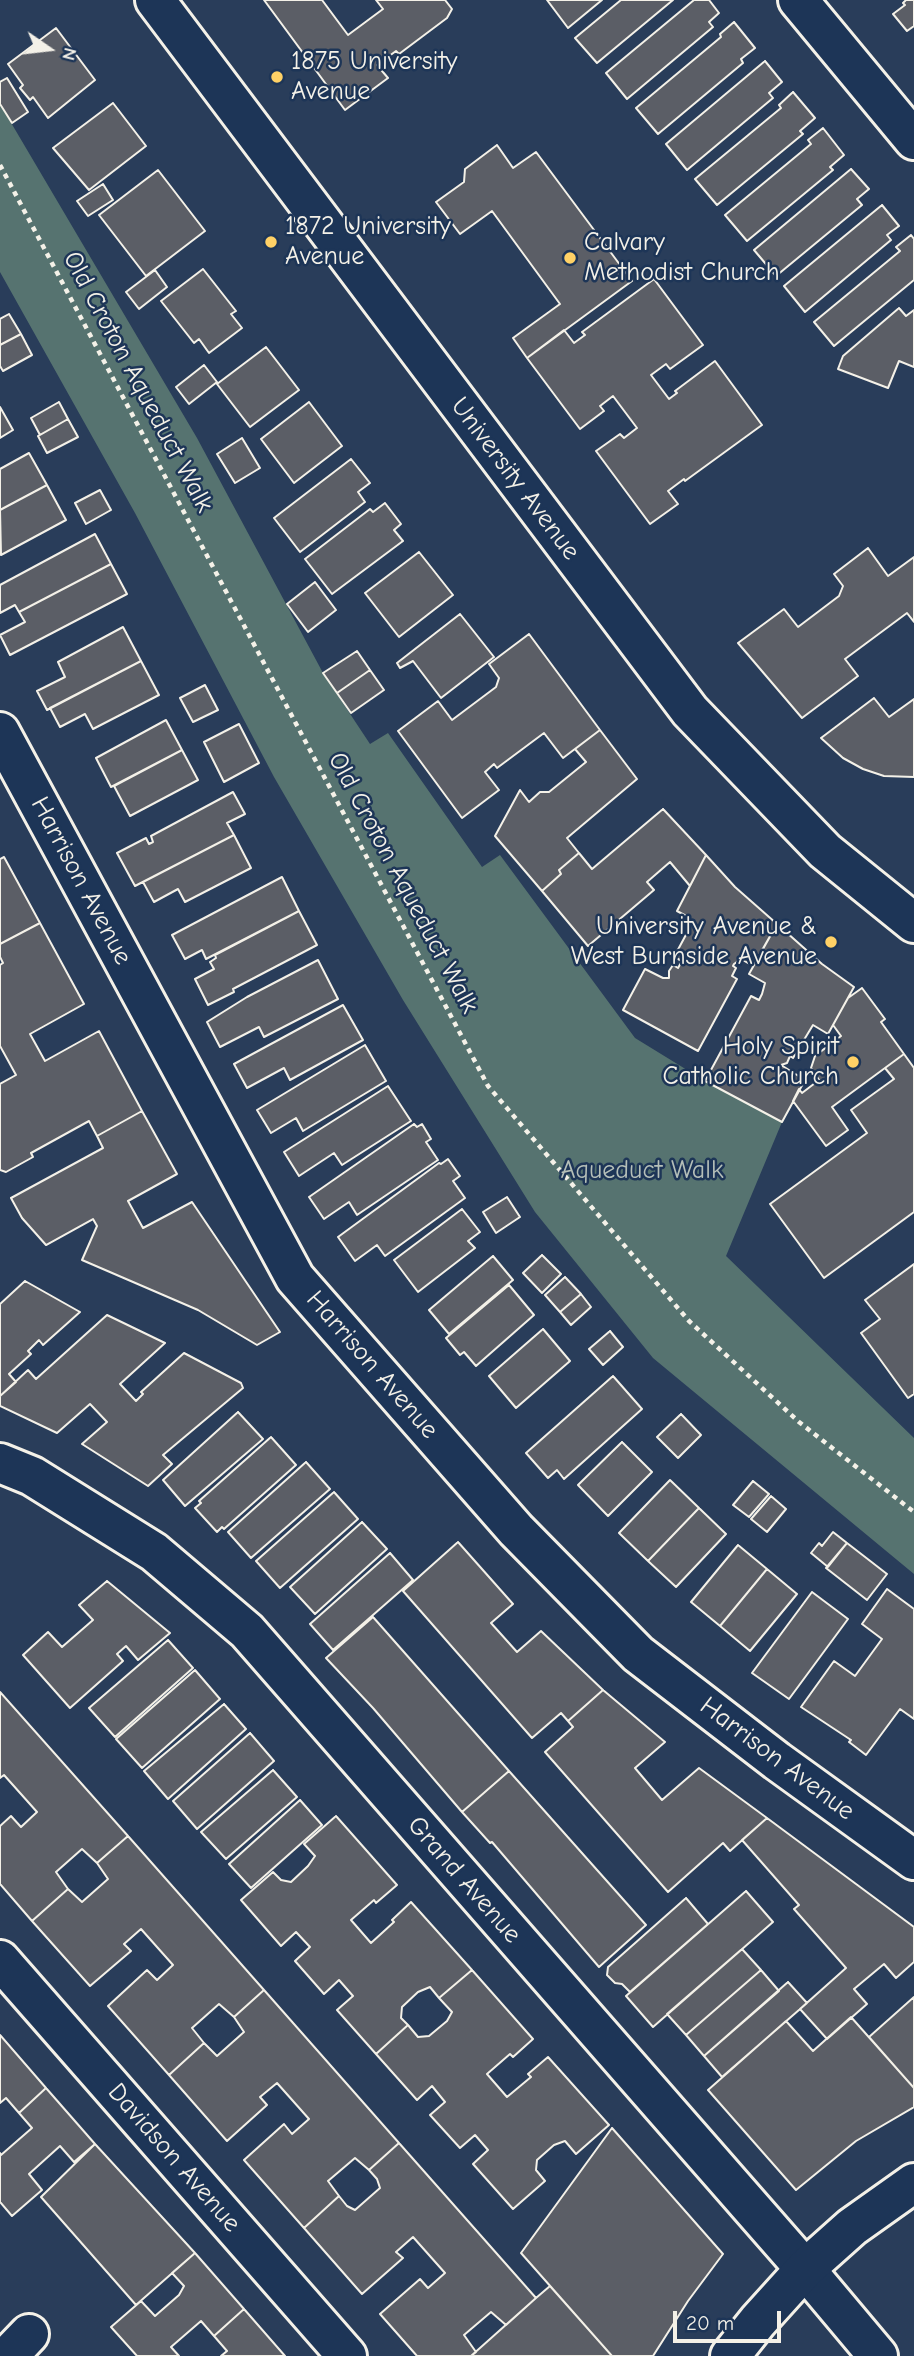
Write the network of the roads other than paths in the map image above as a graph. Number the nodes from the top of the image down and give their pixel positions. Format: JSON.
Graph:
{"nodes":[{"id":1,"x":155,"y":0,"type":"edge"},
{"id":2,"x":798,"y":0,"type":"edge"},
{"id":3,"x":914,"y":140,"type":"edge"},
{"id":4,"x":0,"y":732,"type":"edge"},
{"id":5,"x":914,"y":923,"type":"edge"},
{"id":6,"x":0,"y":1463,"type":"edge"},
{"id":7,"x":914,"y":1860,"type":"edge"},
{"id":8,"x":0,"y":1959,"type":"edge"},
{"id":9,"x":914,"y":2183,"type":"edge"},
{"id":10,"x":805,"y":2269,"type":"junction"},
{"id":11,"x":347,"y":2356,"type":"edge"},
{"id":12,"x":730,"y":2356,"type":"edge"},
{"id":13,"x":878,"y":2356,"type":"edge"}],
"edges":[{"from":1,"to":5,"type":"street","name":"University Avenue"},
{"from":2,"to":3,"type":"street"},
{"from":4,"to":7,"type":"street","name":"Harrison Avenue"},
{"from":6,"to":10,"type":"street","name":"Grand Avenue"},
{"from":8,"to":11,"type":"street","name":"Davidson Avenue"},
{"from":9,"to":10,"type":"street"},
{"from":10,"to":12,"type":"street"},
{"from":10,"to":13,"type":"street","name":"Grand Avenue"}]}
